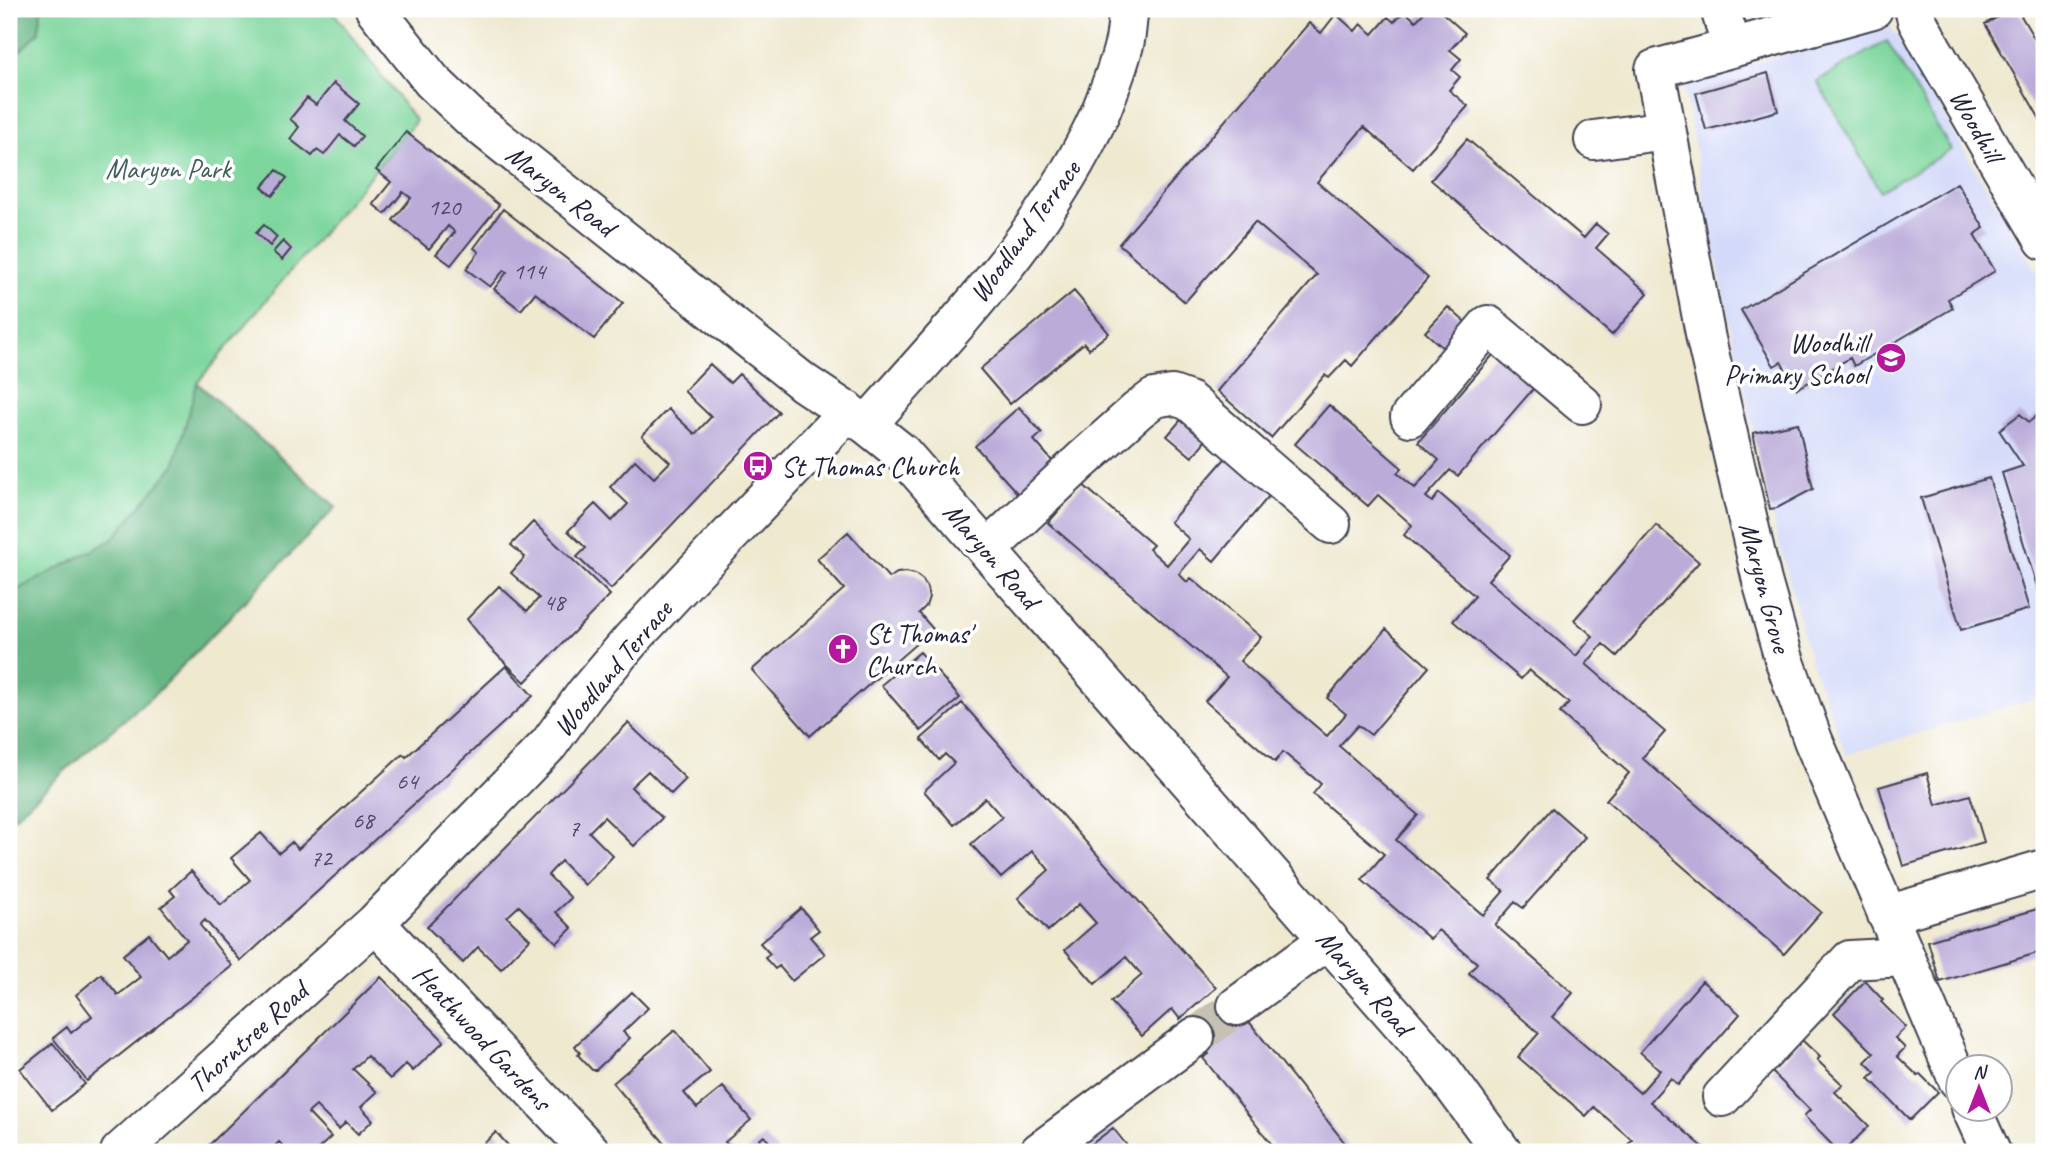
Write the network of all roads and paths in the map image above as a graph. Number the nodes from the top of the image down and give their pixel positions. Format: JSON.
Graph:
{"nodes":[{"id":1,"x":376,"y":9,"type":"edge"},
{"id":2,"x":1129,"y":9,"type":"edge"},
{"id":3,"x":1720,"y":9,"type":"edge"},
{"id":4,"x":1873,"y":9,"type":"edge"},
{"id":5,"x":1914,"y":9,"type":"edge"},
{"id":6,"x":1732,"y":48,"type":"junction"},
{"id":7,"x":1666,"y":130,"type":"junction"},
{"id":8,"x":1594,"y":140,"type":"dead end"},
{"id":9,"x":2044,"y":240,"type":"edge"},
{"id":10,"x":1582,"y":404,"type":"dead end"},
{"id":11,"x":1410,"y":417,"type":"dead end"},
{"id":12,"x":857,"y":418,"type":"junction"},
{"id":13,"x":1331,"y":524,"type":"dead end"},
{"id":14,"x":987,"y":550,"type":"junction"},
{"id":15,"x":2044,"y":869,"type":"edge"},
{"id":16,"x":1887,"y":915,"type":"junction"},
{"id":17,"x":375,"y":923,"type":"junction"},
{"id":18,"x":1329,"y":939,"type":"junction"},
{"id":19,"x":1905,"y":957,"type":"junction"},
{"id":20,"x":1237,"y":1006,"type":"tunnel mouth"},
{"id":21,"x":1195,"y":1037,"type":"tunnel mouth"},
{"id":22,"x":1946,"y":1052,"type":"edge"},
{"id":23,"x":1722,"y":1097,"type":"dead end"},
{"id":24,"x":1977,"y":1122,"type":"edge"},
{"id":25,"x":120,"y":1152,"type":"edge"},
{"id":26,"x":591,"y":1152,"type":"edge"},
{"id":27,"x":1039,"y":1152,"type":"edge"},
{"id":28,"x":1502,"y":1152,"type":"edge"},
{"id":29,"x":1991,"y":1152,"type":"edge"}],
"edges":[{"from":1,"to":12,"type":"street","name":"Maryon Road"},
{"from":2,"to":12,"type":"street","name":"Woodland Terrace"},
{"from":3,"to":6,"type":"street"},
{"from":4,"to":6,"type":"street"},
{"from":5,"to":9,"type":"street","name":"Woodhill"},
{"from":6,"to":7,"type":"street","name":"Maryon Grove"},
{"from":7,"to":8,"type":"street"},
{"from":7,"to":16,"type":"street","name":"Maryon Grove"},
{"from":10,"to":11,"type":"street"},
{"from":12,"to":14,"type":"street","name":"Maryon Road"},
{"from":12,"to":17,"type":"street","name":"Woodland Terrace"},
{"from":13,"to":14,"type":"street"},
{"from":14,"to":18,"type":"street","name":"Maryon Road"},
{"from":15,"to":16,"type":"street"},
{"from":16,"to":19,"type":"street","name":"Maryon Grove"},
{"from":17,"to":25,"type":"street","name":"Thorntree Road"},
{"from":17,"to":26,"type":"street","name":"Heathwood Gardens"},
{"from":18,"to":20,"type":"street"},
{"from":18,"to":28,"type":"street","name":"Maryon Road"},
{"from":19,"to":22,"type":"street","name":"Maryon Grove"},
{"from":19,"to":23,"type":"street"},
{"from":21,"to":27,"type":"street"},
{"from":24,"to":29,"type":"street"}]}
